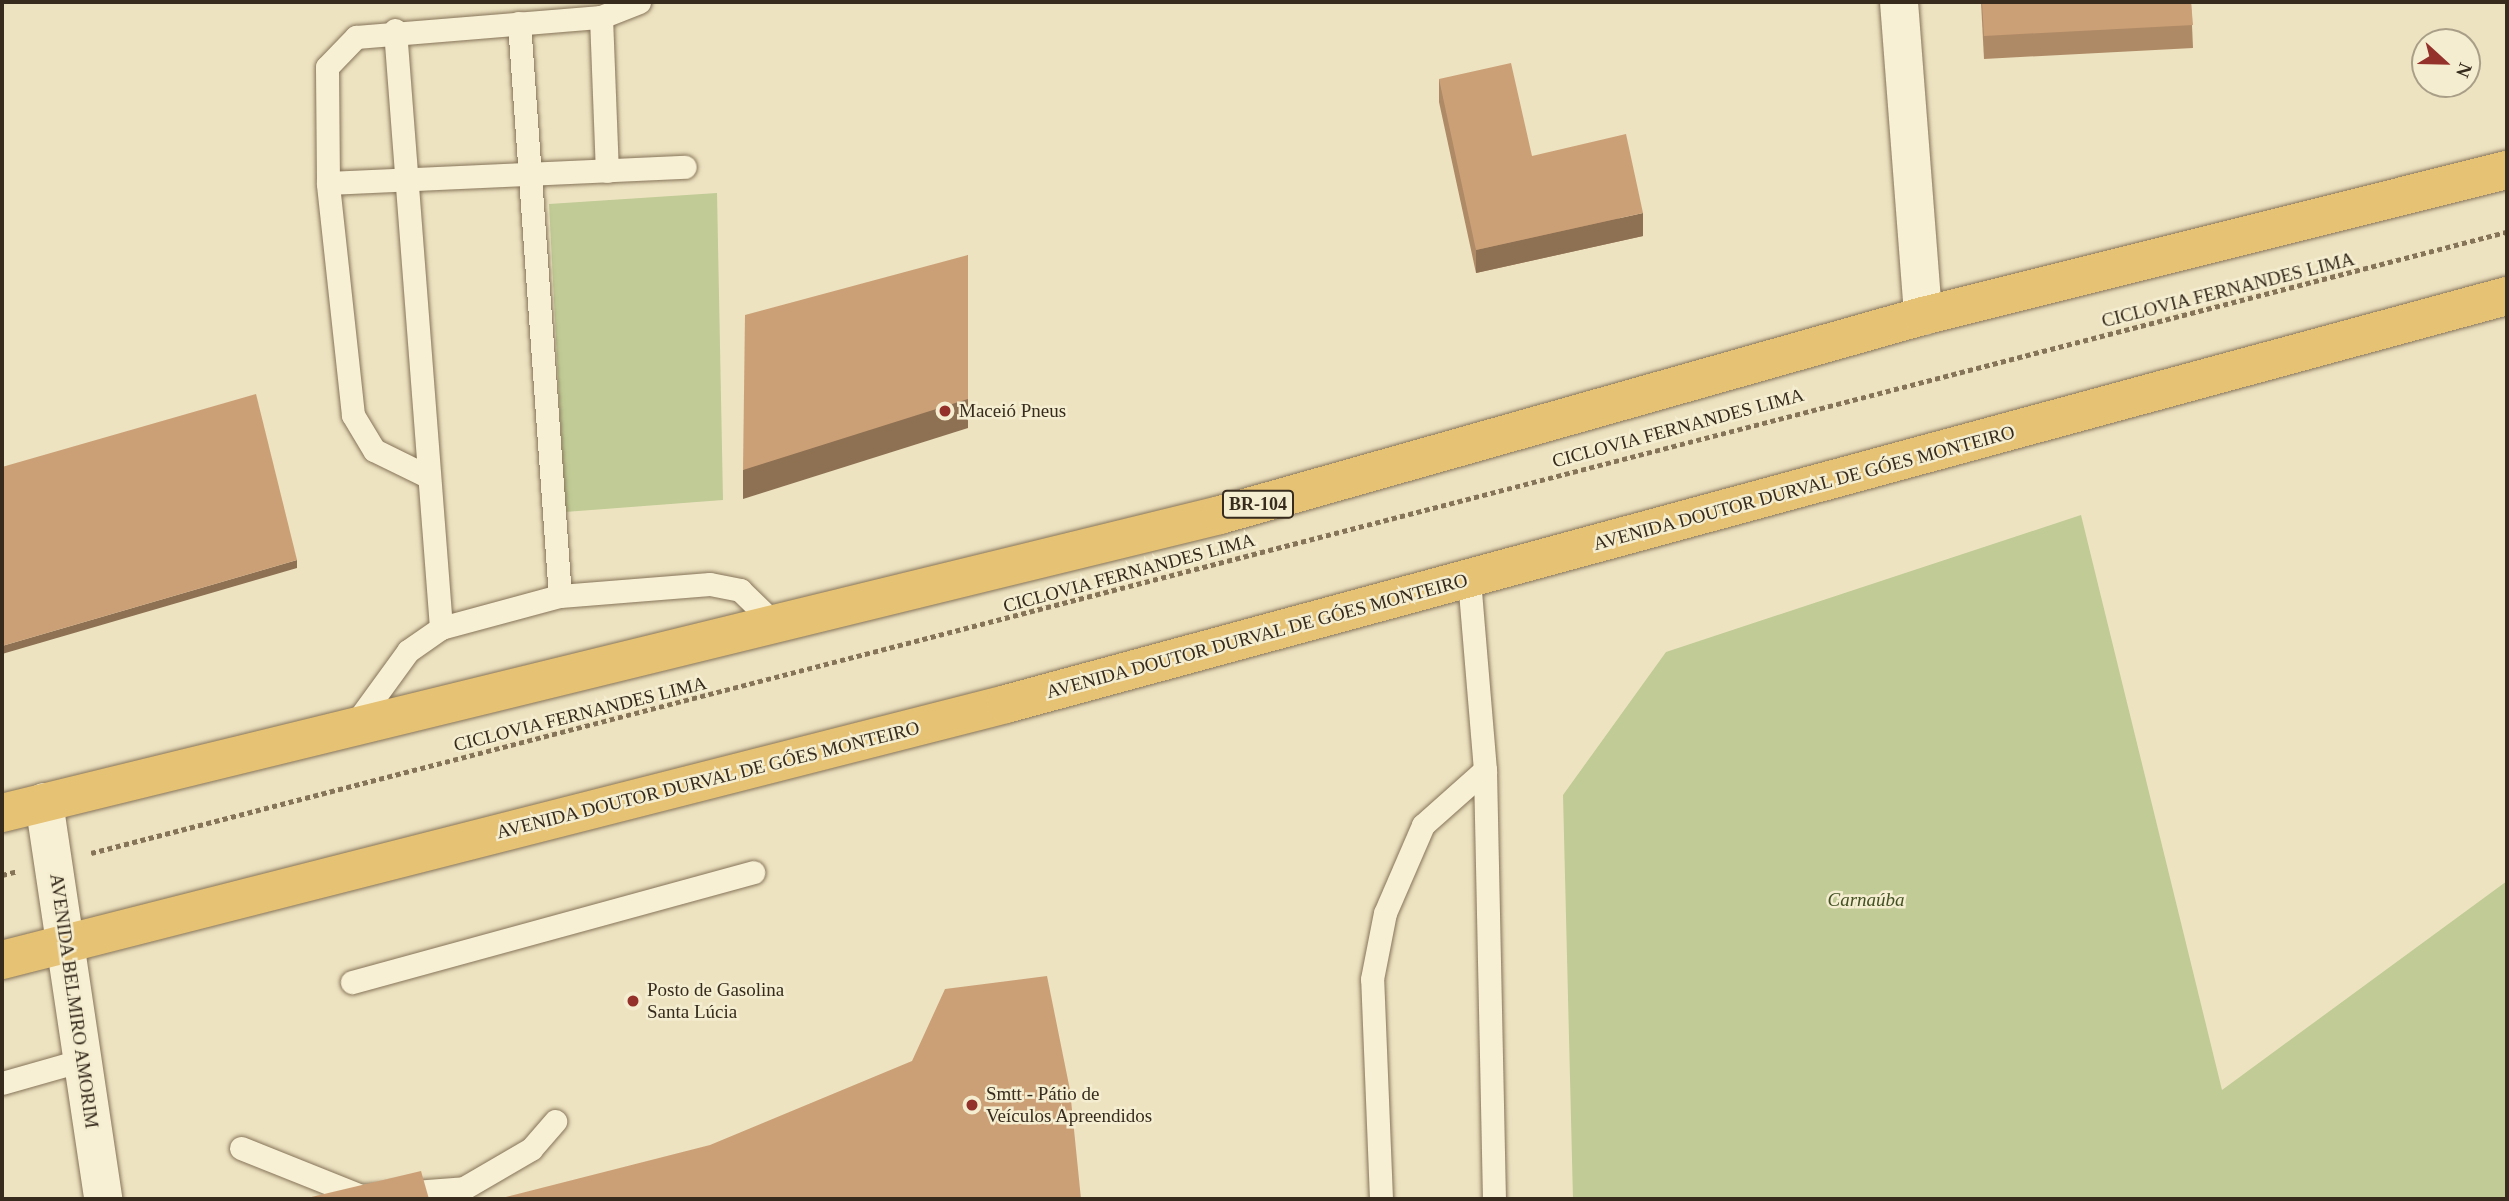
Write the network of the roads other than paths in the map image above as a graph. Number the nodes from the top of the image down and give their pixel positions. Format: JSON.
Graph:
{"nodes":[{"id":1,"x":639,"y":2,"type":"edge"},
{"id":2,"x":1899,"y":2,"type":"edge"},
{"id":3,"x":601,"y":17,"type":"junction"},
{"id":4,"x":519,"y":23,"type":"junction"},
{"id":5,"x":395,"y":30,"type":"junction"},
{"id":6,"x":685,"y":167,"type":"dead end"},
{"id":7,"x":2507,"y":170,"type":"edge"},
{"id":8,"x":607,"y":171,"type":"junction"},
{"id":9,"x":527,"y":176,"type":"junction"},
{"id":10,"x":406,"y":180,"type":"junction"},
{"id":11,"x":328,"y":183,"type":"junction"},
{"id":12,"x":2507,"y":296,"type":"edge"},
{"id":13,"x":1923,"y":316,"type":"junction"},
{"id":14,"x":429,"y":477,"type":"junction"},
{"id":15,"x":1468,"y":579,"type":"junction"},
{"id":16,"x":560,"y":596,"type":"junction"},
{"id":17,"x":774,"y":623,"type":"junction"},
{"id":18,"x":441,"y":628,"type":"junction"},
{"id":19,"x":355,"y":723,"type":"junction"},
{"id":20,"x":1485,"y":770,"type":"junction"},
{"id":21,"x":44,"y":802,"type":"junction"},
{"id":22,"x":2,"y":813,"type":"edge"},
{"id":23,"x":752,"y":872,"type":"dead end"},
{"id":24,"x":66,"y":945,"type":"junction"},
{"id":25,"x":2,"y":960,"type":"edge"},
{"id":26,"x":352,"y":982,"type":"dead end"},
{"id":27,"x":83,"y":1060,"type":"junction"},
{"id":28,"x":2,"y":1083,"type":"edge"},
{"id":29,"x":555,"y":1121,"type":"dead end"},
{"id":30,"x":241,"y":1148,"type":"dead end"},
{"id":31,"x":103,"y":1199,"type":"edge"},
{"id":32,"x":1381,"y":1199,"type":"edge"},
{"id":33,"x":1494,"y":1199,"type":"edge"}],
"edges":[{"from":1,"to":3,"type":"lane"},
{"from":2,"to":13,"type":"street"},
{"from":3,"to":4,"type":"lane"},
{"from":3,"to":8,"type":"lane"},
{"from":4,"to":5,"type":"lane"},
{"from":4,"to":9,"type":"lane"},
{"from":5,"to":10,"type":"lane"},
{"from":5,"to":11,"type":"lane"},
{"from":6,"to":8,"type":"lane"},
{"from":7,"to":13,"type":"highway","number":"BR-104"},
{"from":8,"to":9,"type":"lane"},
{"from":9,"to":10,"type":"lane"},
{"from":9,"to":16,"type":"lane"},
{"from":10,"to":11,"type":"lane"},
{"from":10,"to":14,"type":"lane"},
{"from":11,"to":14,"type":"lane"},
{"from":12,"to":15,"type":"highway","name":"AVENIDA DOUTOR DURVAL DE GÓES MONTEIRO"},
{"from":13,"to":17,"type":"highway","number":"BR-104"},
{"from":14,"to":18,"type":"lane"},
{"from":15,"to":20,"type":"lane"},
{"from":15,"to":24,"type":"highway","name":"AVENIDA DOUTOR DURVAL DE GÓES MONTEIRO"},
{"from":16,"to":17,"type":"lane"},
{"from":16,"to":18,"type":"lane"},
{"from":17,"to":19,"type":"highway","number":"BR-104"},
{"from":18,"to":19,"type":"lane"},
{"from":19,"to":21,"type":"highway","number":"BR-104"},
{"from":20,"to":32,"type":"lane"},
{"from":20,"to":33,"type":"lane"},
{"from":21,"to":22,"type":"highway","number":"BR-104"},
{"from":21,"to":24,"type":"street","name":"AVENIDA BELMIRO AMORIM"},
{"from":23,"to":26,"type":"lane"},
{"from":24,"to":25,"type":"highway","name":"AVENIDA DOUTOR DURVAL DE GÓES MONTEIRO"},
{"from":24,"to":27,"type":"street","name":"AVENIDA BELMIRO AMORIM"},
{"from":27,"to":28,"type":"lane"},
{"from":27,"to":31,"type":"street","name":"AVENIDA BELMIRO AMORIM"},
{"from":29,"to":30,"type":"lane"}]}
